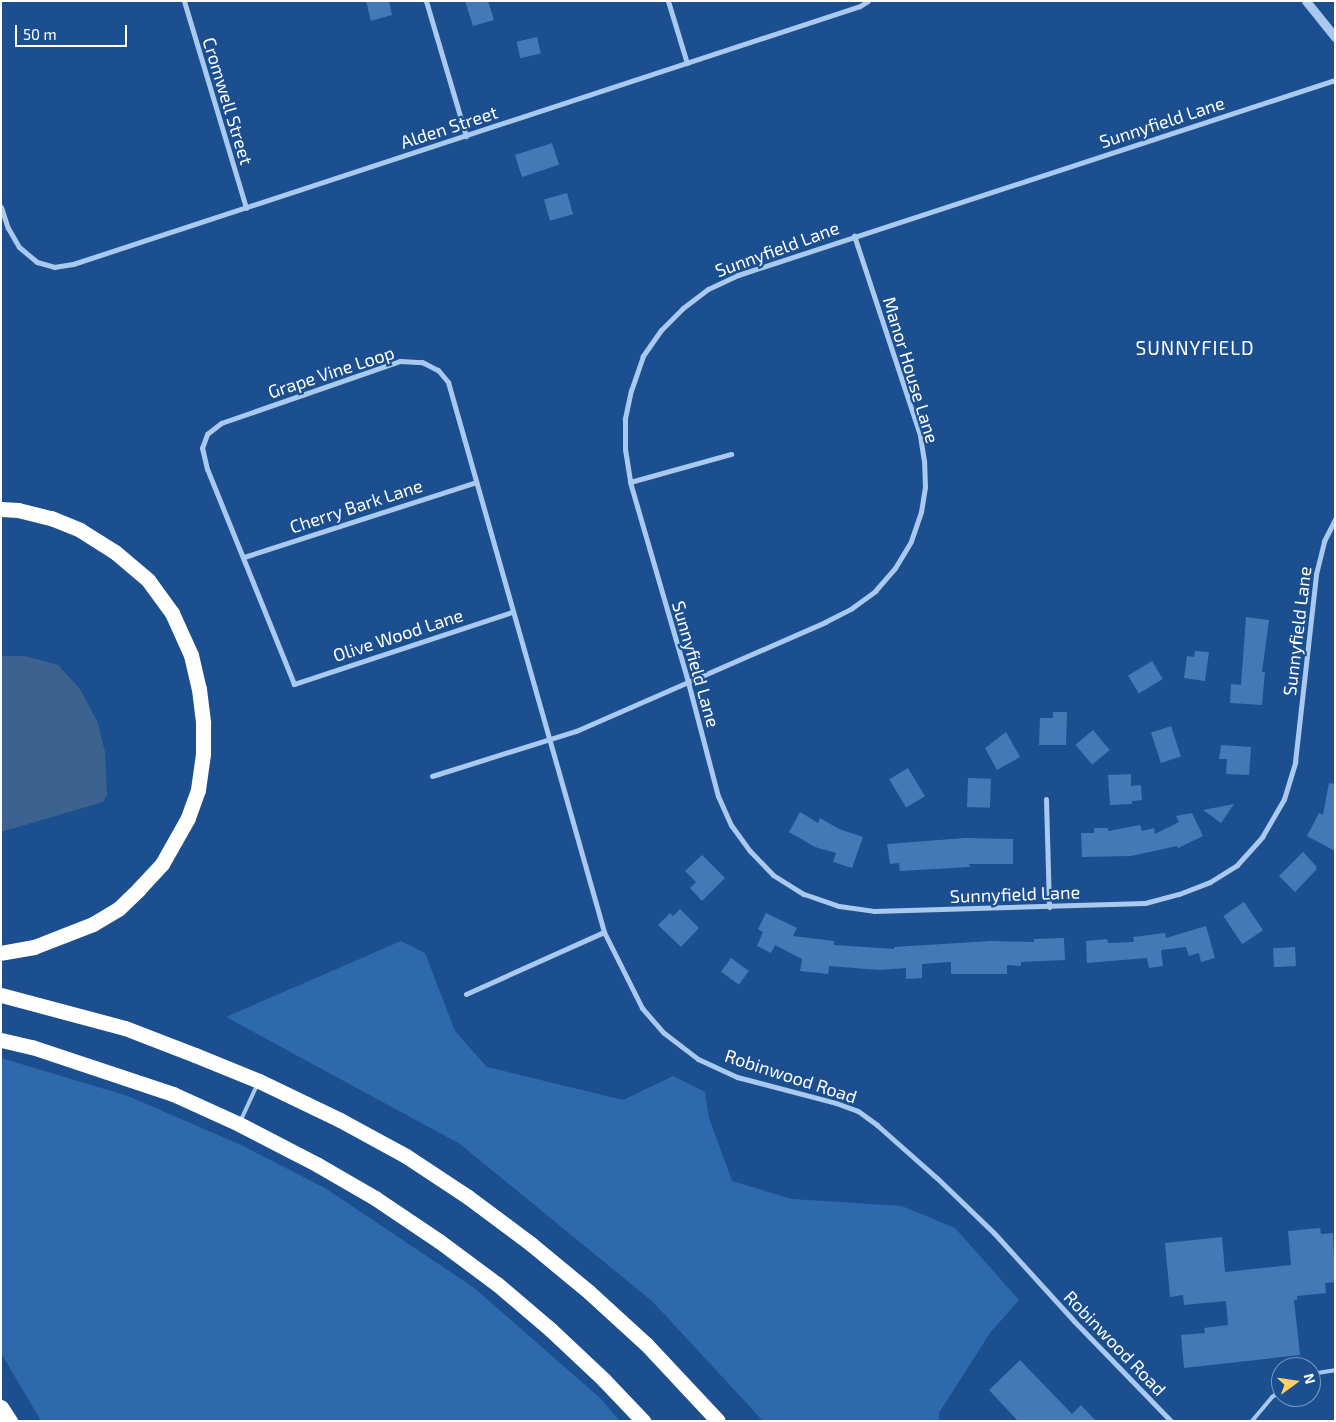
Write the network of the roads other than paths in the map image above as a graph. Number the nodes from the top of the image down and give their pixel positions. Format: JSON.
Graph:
{"nodes":[{"id":1,"x":184,"y":1,"type":"edge"},
{"id":2,"x":426,"y":1,"type":"edge"},
{"id":3,"x":668,"y":1,"type":"edge"},
{"id":4,"x":868,"y":1,"type":"edge"},
{"id":5,"x":1306,"y":1,"type":"edge"},
{"id":6,"x":1335,"y":37,"type":"edge"},
{"id":7,"x":687,"y":63,"type":"junction"},
{"id":8,"x":1335,"y":80,"type":"edge"},
{"id":9,"x":466,"y":136,"type":"junction"},
{"id":10,"x":1,"y":207,"type":"edge"},
{"id":11,"x":246,"y":208,"type":"junction"},
{"id":12,"x":854,"y":236,"type":"junction"},
{"id":13,"x":731,"y":454,"type":"dead end"},
{"id":14,"x":476,"y":482,"type":"junction"},
{"id":15,"x":630,"y":482,"type":"junction"},
{"id":16,"x":1,"y":509,"type":"edge"},
{"id":17,"x":1335,"y":519,"type":"edge"},
{"id":18,"x":244,"y":557,"type":"junction"},
{"id":19,"x":512,"y":612,"type":"junction"},
{"id":20,"x":688,"y":682,"type":"junction"},
{"id":21,"x":294,"y":684,"type":"joint"},
{"id":22,"x":548,"y":740,"type":"junction"},
{"id":23,"x":432,"y":776,"type":"dead end"},
{"id":24,"x":1046,"y":799,"type":"dead end"},
{"id":25,"x":1049,"y":907,"type":"junction"},
{"id":26,"x":604,"y":932,"type":"junction"},
{"id":27,"x":1,"y":953,"type":"edge"},
{"id":28,"x":466,"y":994,"type":"dead end"},
{"id":29,"x":1,"y":995,"type":"edge"},
{"id":30,"x":1,"y":1040,"type":"edge"},
{"id":31,"x":260,"y":1081,"type":"junction"},
{"id":32,"x":239,"y":1124,"type":"junction"},
{"id":33,"x":1335,"y":1370,"type":"edge"},
{"id":34,"x":1321,"y":1372,"type":"edge"},
{"id":35,"x":1271,"y":1401,"type":"edge"},
{"id":36,"x":1,"y":1407,"type":"edge"},
{"id":37,"x":10,"y":1421,"type":"edge"},
{"id":38,"x":643,"y":1421,"type":"edge"},
{"id":39,"x":718,"y":1421,"type":"edge"},
{"id":40,"x":1172,"y":1421,"type":"edge"},
{"id":41,"x":1252,"y":1421,"type":"edge"}],
"edges":[{"from":1,"to":11,"type":"street","name":"Cromwell Street"},
{"from":2,"to":9,"type":"street"},
{"from":3,"to":7,"type":"street"},
{"from":4,"to":7,"type":"street","name":"Alden Street"},
{"from":5,"to":6,"type":"street"},
{"from":7,"to":9,"type":"street","name":"Alden Street"},
{"from":8,"to":12,"type":"street","name":"Sunnyfield Lane"},
{"from":9,"to":11,"type":"street","name":"Alden Street"},
{"from":10,"to":11,"type":"street","name":"Alden Street"},
{"from":12,"to":15,"type":"street","name":"Sunnyfield Lane"},
{"from":12,"to":20,"type":"street","name":"Manor House Lane"},
{"from":13,"to":15,"type":"street"},
{"from":14,"to":18,"type":"street","name":"Cherry Bark Lane"},
{"from":14,"to":18,"type":"street","name":"Grape Vine Loop"},
{"from":14,"to":19,"type":"street","name":"Grape Vine Loop"},
{"from":15,"to":20,"type":"street","name":"Sunnyfield Lane"},
{"from":16,"to":27,"type":"highway"},
{"from":17,"to":25,"type":"street","name":"Sunnyfield Lane"},
{"from":18,"to":21,"type":"street","name":"Grape Vine Loop"},
{"from":19,"to":21,"type":"street","name":"Olive Wood Lane"},
{"from":19,"to":22,"type":"street","name":"Grape Vine Loop"},
{"from":20,"to":22,"type":"street","name":"Manor House Lane"},
{"from":20,"to":25,"type":"street","name":"Sunnyfield Lane"},
{"from":22,"to":23,"type":"street","name":"Manor House Lane"},
{"from":22,"to":26,"type":"street","name":"Robinwood Road"},
{"from":24,"to":25,"type":"street"},
{"from":26,"to":28,"type":"street"},
{"from":26,"to":40,"type":"street","name":"Robinwood Road"},
{"from":29,"to":31,"type":"highway"},
{"from":30,"to":32,"type":"highway"},
{"from":31,"to":32,"type":"lane"},
{"from":31,"to":39,"type":"highway"},
{"from":32,"to":38,"type":"highway"},
{"from":33,"to":34,"type":"lane"},
{"from":35,"to":41,"type":"lane"},
{"from":36,"to":37,"type":"highway"}]}
